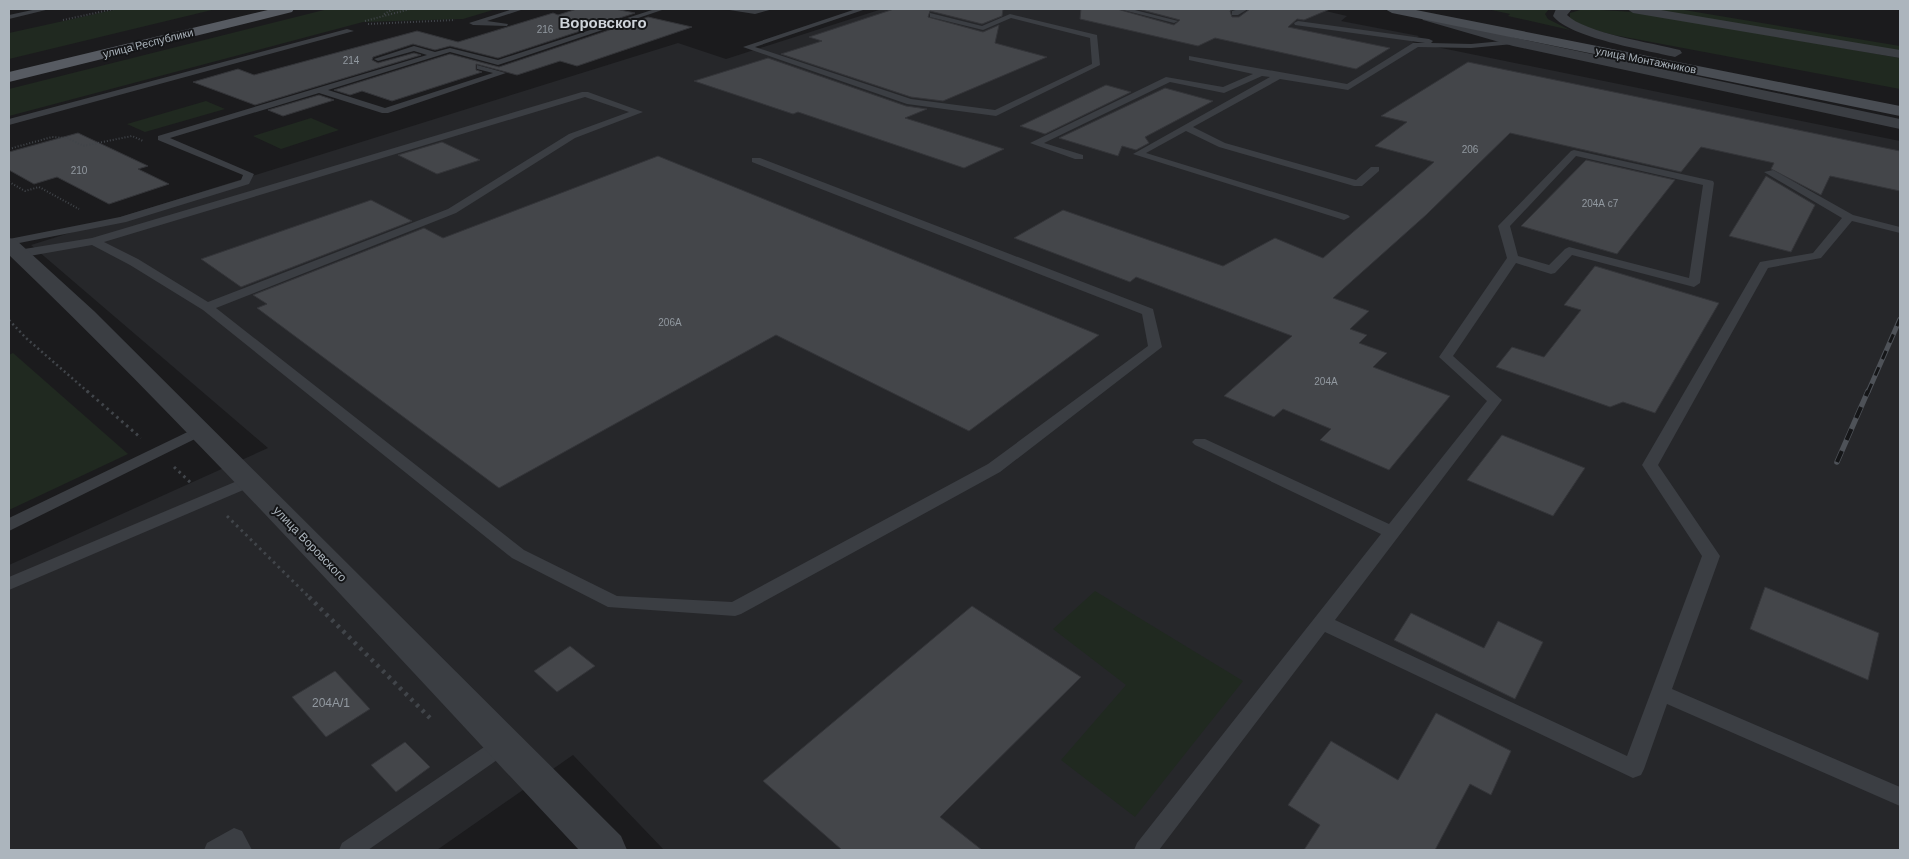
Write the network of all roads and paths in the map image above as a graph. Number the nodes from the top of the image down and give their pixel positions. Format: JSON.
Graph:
{"nodes":[{"id":1,"x":46,"y":9,"type":"edge"},
{"id":2,"x":287,"y":9,"type":"edge"},
{"id":3,"x":394,"y":9,"type":"edge"},
{"id":4,"x":410,"y":9,"type":"edge"},
{"id":5,"x":520,"y":9,"type":"edge"},
{"id":6,"x":661,"y":9,"type":"edge"},
{"id":7,"x":727,"y":9,"type":"edge"},
{"id":8,"x":769,"y":9,"type":"edge"},
{"id":9,"x":862,"y":9,"type":"edge"},
{"id":10,"x":1123,"y":9,"type":"edge"},
{"id":11,"x":1244,"y":9,"type":"edge"},
{"id":12,"x":1392,"y":9,"type":"edge"},
{"id":13,"x":1434,"y":9,"type":"edge"},
{"id":14,"x":1566,"y":9,"type":"edge"},
{"id":15,"x":1633,"y":9,"type":"edge"},
{"id":16,"x":1689,"y":9,"type":"edge"},
{"id":17,"x":1235,"y":13,"type":"dead end"},
{"id":18,"x":1412,"y":13,"type":"junction"},
{"id":19,"x":934,"y":16,"type":"dead end"},
{"id":20,"x":9,"y":17,"type":"edge"},
{"id":21,"x":380,"y":17,"type":"junction"},
{"id":22,"x":456,"y":20,"type":"dead end"},
{"id":23,"x":1174,"y":21,"type":"dead end"},
{"id":24,"x":1298,"y":23,"type":"dead end"},
{"id":25,"x":504,"y":24,"type":"dead end"},
{"id":26,"x":350,"y":31,"type":"dead end"},
{"id":27,"x":1513,"y":42,"type":"junction"},
{"id":28,"x":1900,"y":44,"type":"edge"},
{"id":29,"x":1448,"y":45,"type":"junction"},
{"id":30,"x":435,"y":54,"type":"junction"},
{"id":31,"x":1675,"y":54,"type":"junction"},
{"id":32,"x":1900,"y":54,"type":"edge"},
{"id":33,"x":1192,"y":58,"type":"dead end"},
{"id":34,"x":378,"y":59,"type":"dead end"},
{"id":35,"x":1703,"y":65,"type":"junction"},
{"id":36,"x":1261,"y":73,"type":"junction"},
{"id":37,"x":1278,"y":76,"type":"junction"},
{"id":38,"x":9,"y":77,"type":"edge"},
{"id":39,"x":320,"y":90,"type":"junction"},
{"id":40,"x":1900,"y":97,"type":"edge"},
{"id":41,"x":1900,"y":110,"type":"edge"},
{"id":42,"x":9,"y":122,"type":"edge"},
{"id":43,"x":1900,"y":124,"type":"edge"},
{"id":44,"x":1187,"y":128,"type":"junction"},
{"id":45,"x":149,"y":144,"type":"dead end"},
{"id":46,"x":9,"y":149,"type":"edge"},
{"id":47,"x":1079,"y":157,"type":"dead end"},
{"id":48,"x":756,"y":160,"type":"dead end"},
{"id":49,"x":1375,"y":169,"type":"dead end"},
{"id":50,"x":1769,"y":172,"type":"dead end"},
{"id":51,"x":9,"y":182,"type":"edge"},
{"id":52,"x":80,"y":209,"type":"dead end"},
{"id":53,"x":1344,"y":217,"type":"dead end"},
{"id":54,"x":1849,"y":217,"type":"junction"},
{"id":55,"x":1900,"y":230,"type":"edge"},
{"id":56,"x":94,"y":242,"type":"junction"},
{"id":57,"x":12,"y":246,"type":"edge"},
{"id":58,"x":1513,"y":258,"type":"junction"},
{"id":59,"x":207,"y":307,"type":"junction"},
{"id":60,"x":9,"y":320,"type":"edge"},
{"id":61,"x":200,"y":431,"type":"junction"},
{"id":62,"x":1200,"y":442,"type":"dead end"},
{"id":63,"x":159,"y":453,"type":"junction"},
{"id":64,"x":249,"y":481,"type":"junction"},
{"id":65,"x":210,"y":499,"type":"junction"},
{"id":66,"x":9,"y":525,"type":"edge"},
{"id":67,"x":1392,"y":532,"type":"junction"},
{"id":68,"x":9,"y":584,"type":"edge"},
{"id":69,"x":1322,"y":622,"type":"junction"},
{"id":70,"x":1661,"y":693,"type":"junction"},
{"id":71,"x":434,"y":722,"type":"dead end"},
{"id":72,"x":503,"y":745,"type":"junction"},
{"id":73,"x":1900,"y":797,"type":"edge"},
{"id":74,"x":215,"y":850,"type":"edge"},
{"id":75,"x":242,"y":850,"type":"edge"},
{"id":76,"x":350,"y":850,"type":"edge"},
{"id":77,"x":606,"y":850,"type":"edge"},
{"id":78,"x":1145,"y":850,"type":"edge"}],
"edges":[{"from":1,"to":20,"type":"lane"},
{"from":2,"to":38,"type":"main road","name":"улица Республики"},
{"from":3,"to":21,"type":"path"},
{"from":4,"to":21,"type":"path"},
{"from":5,"to":25,"type":"lane"},
{"from":6,"to":30,"type":"lane"},
{"from":7,"to":8,"type":"lane"},
{"from":9,"to":19,"type":"lane"},
{"from":10,"to":23,"type":"lane"},
{"from":11,"to":17,"type":"lane"},
{"from":12,"to":18,"type":"main road","name":"улица Монтажников"},
{"from":13,"to":31,"type":"main road","name":"улица Монтажников"},
{"from":14,"to":31,"type":"street"},
{"from":15,"to":32,"type":"street"},
{"from":16,"to":28,"type":"street"},
{"from":18,"to":27,"type":"street"},
{"from":18,"to":35,"type":"main road","name":"улица Монтажников"},
{"from":21,"to":22,"type":"path"},
{"from":24,"to":29,"type":"lane"},
{"from":26,"to":42,"type":"lane"},
{"from":27,"to":29,"type":"lane"},
{"from":27,"to":43,"type":"street"},
{"from":29,"to":37,"type":"lane"},
{"from":30,"to":34,"type":"lane"},
{"from":30,"to":39,"type":"lane"},
{"from":30,"to":39,"type":"lane"},
{"from":31,"to":35,"type":"main road","name":"улица Монтажников"},
{"from":33,"to":36,"type":"lane"},
{"from":35,"to":40,"type":"main road","name":"улица Монтажников"},
{"from":35,"to":41,"type":"main road","name":"улица Монтажников"},
{"from":36,"to":37,"type":"lane"},
{"from":36,"to":47,"type":"lane"},
{"from":37,"to":44,"type":"lane"},
{"from":39,"to":57,"type":"lane"},
{"from":44,"to":49,"type":"lane"},
{"from":44,"to":53,"type":"lane"},
{"from":45,"to":46,"type":"path"},
{"from":48,"to":59,"type":"lane"},
{"from":50,"to":54,"type":"lane"},
{"from":51,"to":52,"type":"path"},
{"from":54,"to":55,"type":"lane"},
{"from":54,"to":70,"type":"lane"},
{"from":56,"to":57,"type":"lane"},
{"from":56,"to":59,"type":"lane"},
{"from":56,"to":59,"type":"lane"},
{"from":57,"to":61,"type":"street","name":"улица Воровского"},
{"from":58,"to":58,"type":"lane"},
{"from":58,"to":67,"type":"lane"},
{"from":60,"to":63,"type":"path"},
{"from":61,"to":63,"type":"lane"},
{"from":61,"to":64,"type":"street","name":"улица Воровского"},
{"from":62,"to":67,"type":"lane"},
{"from":63,"to":65,"type":"path"},
{"from":63,"to":66,"type":"lane"},
{"from":64,"to":65,"type":"lane"},
{"from":64,"to":72,"type":"street","name":"улица Воровского"},
{"from":65,"to":68,"type":"lane"},
{"from":65,"to":71,"type":"path"},
{"from":67,"to":69,"type":"lane"},
{"from":69,"to":70,"type":"lane"},
{"from":69,"to":78,"type":"lane"},
{"from":70,"to":73,"type":"lane"},
{"from":72,"to":76,"type":"lane"},
{"from":72,"to":77,"type":"street","name":"улица Воровского"},
{"from":74,"to":75,"type":"lane"}]}
